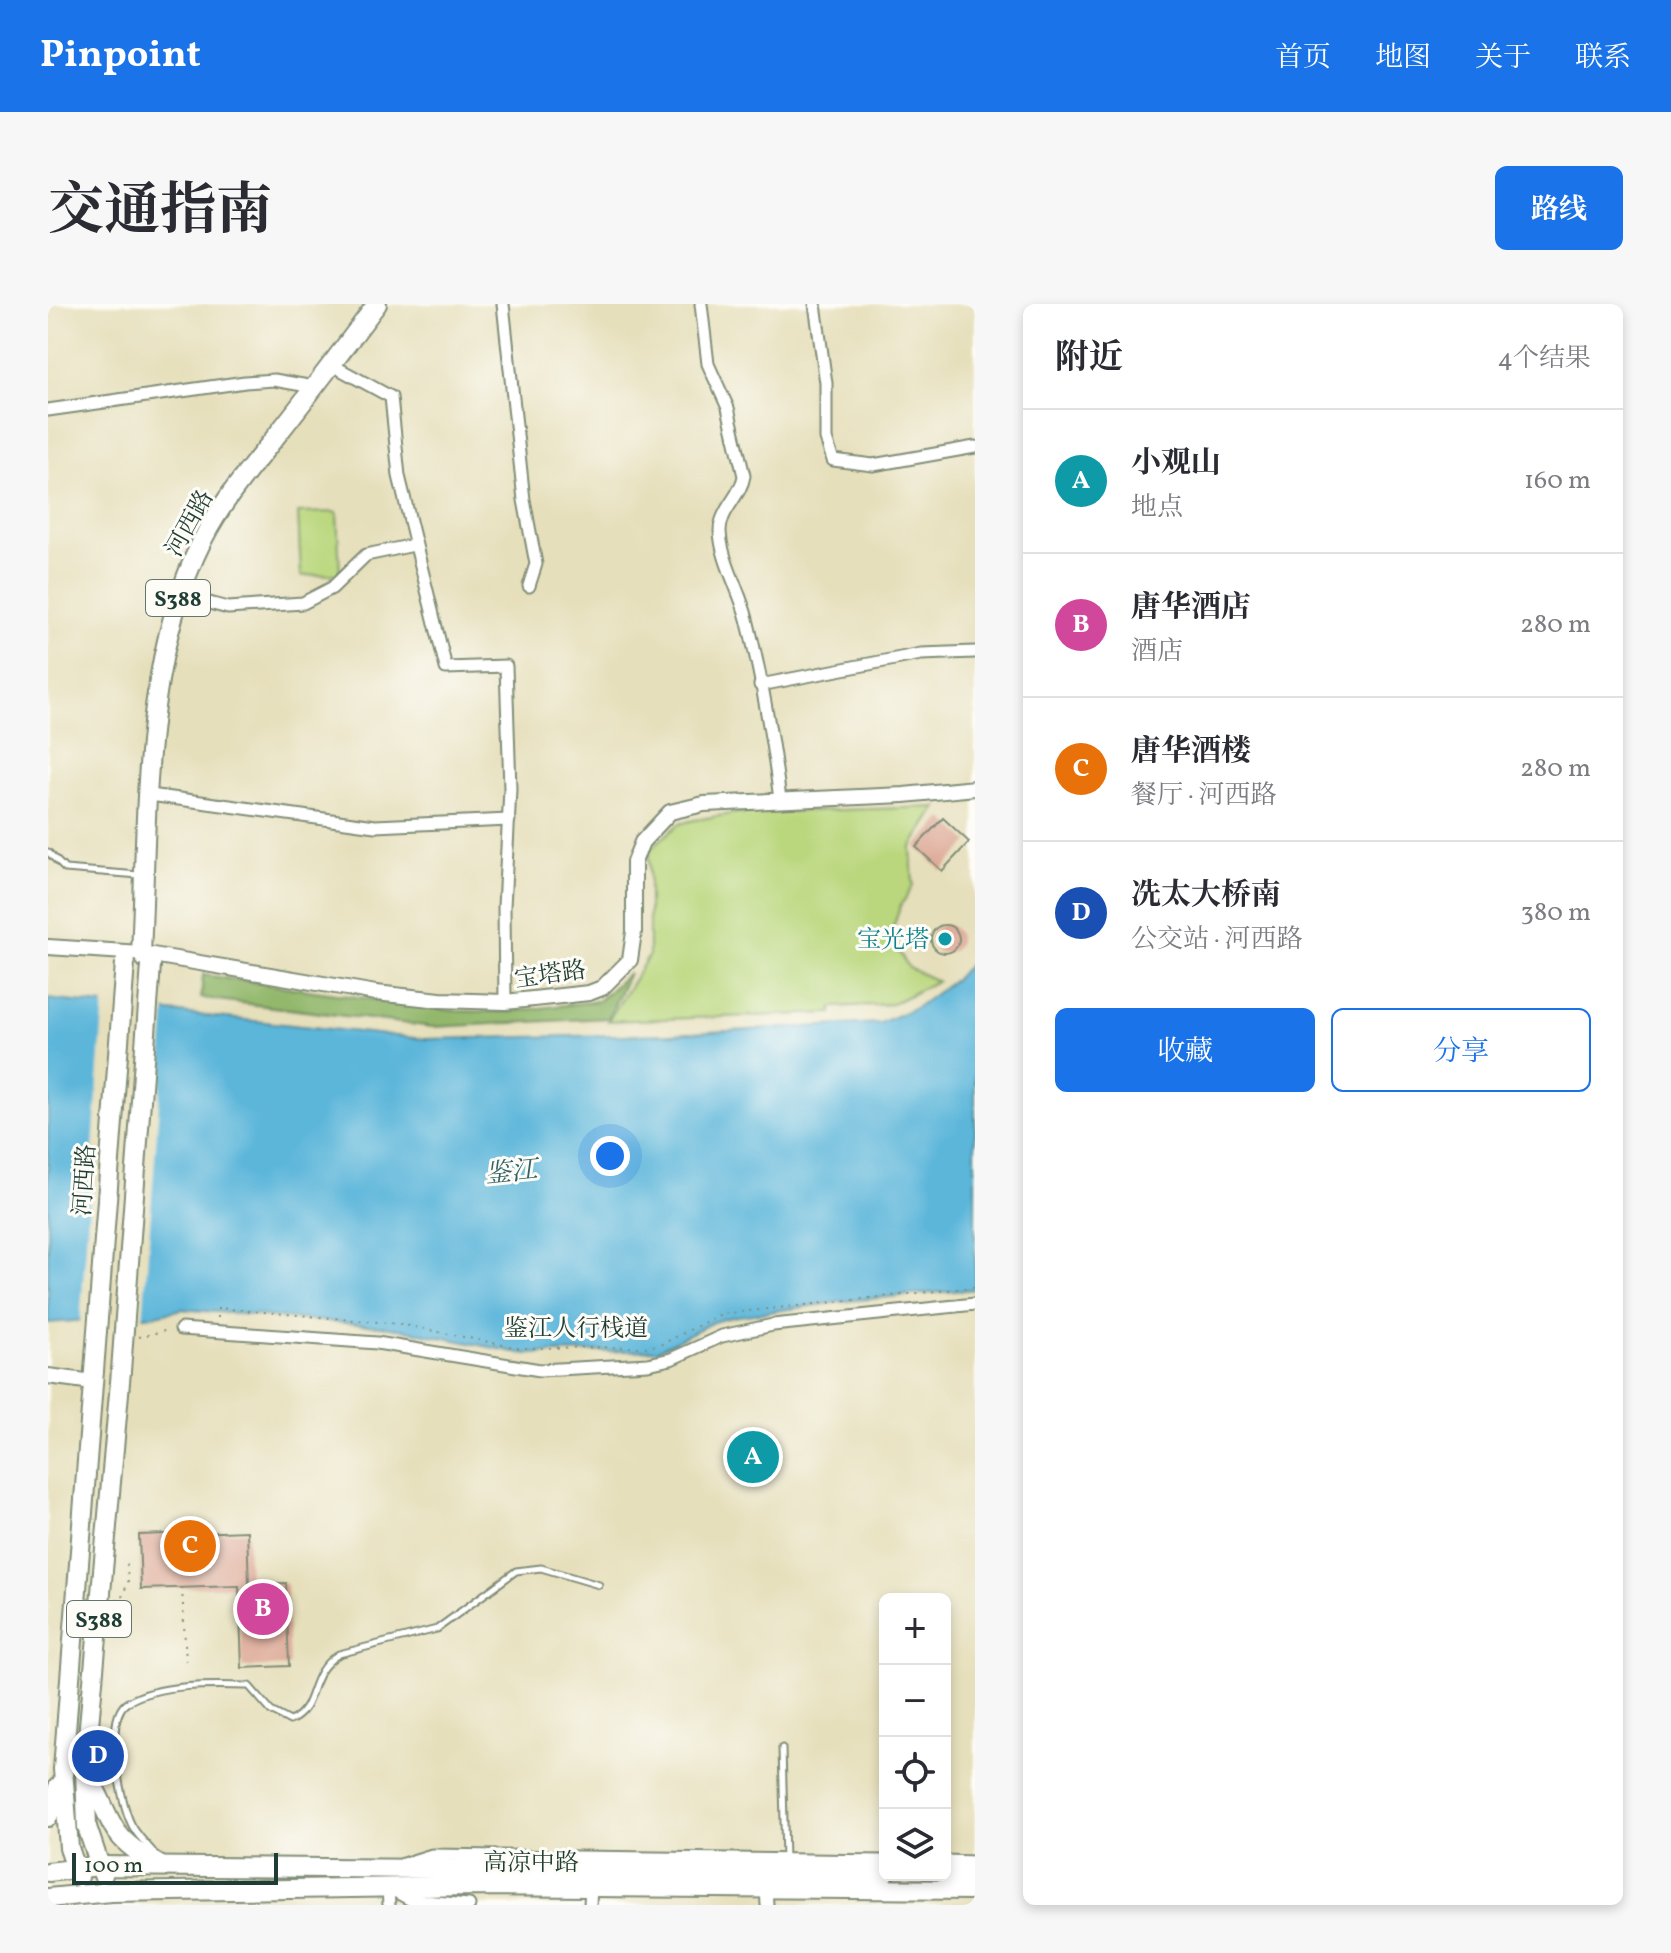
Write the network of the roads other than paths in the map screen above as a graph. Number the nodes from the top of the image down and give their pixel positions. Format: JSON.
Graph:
{"nodes":[{"id":1,"x":377,"y":304,"type":"edge"},
{"id":2,"x":503,"y":304,"type":"edge"},
{"id":3,"x":701,"y":304,"type":"edge"},
{"id":4,"x":815,"y":304,"type":"edge"},
{"id":5,"x":332,"y":365,"type":"junction"},
{"id":6,"x":314,"y":387,"type":"junction"},
{"id":7,"x":48,"y":410,"type":"edge"},
{"id":8,"x":975,"y":447,"type":"edge"},
{"id":9,"x":414,"y":545,"type":"junction"},
{"id":10,"x":529,"y":586,"type":"dead end"},
{"id":11,"x":179,"y":595,"type":"junction"},
{"id":12,"x":975,"y":652,"type":"edge"},
{"id":13,"x":760,"y":685,"type":"junction"},
{"id":14,"x":975,"y":788,"type":"edge"},
{"id":15,"x":150,"y":795,"type":"junction"},
{"id":16,"x":780,"y":799,"type":"junction"},
{"id":17,"x":509,"y":820,"type":"junction"},
{"id":18,"x":48,"y":852,"type":"edge"},
{"id":19,"x":145,"y":876,"type":"junction"},
{"id":20,"x":48,"y":947,"type":"edge"},
{"id":21,"x":139,"y":960,"type":"junction"},
{"id":22,"x":505,"y":1002,"type":"junction"},
{"id":23,"x":975,"y":1304,"type":"edge"},
{"id":24,"x":181,"y":1329,"type":"dead end"},
{"id":25,"x":48,"y":1376,"type":"edge"},
{"id":26,"x":93,"y":1376,"type":"junction"},
{"id":27,"x":599,"y":1585,"type":"dead end"},
{"id":28,"x":76,"y":1601,"type":"junction"},
{"id":29,"x":109,"y":1603,"type":"junction"},
{"id":30,"x":73,"y":1630,"type":"junction"},
{"id":31,"x":97,"y":1632,"type":"junction"},
{"id":32,"x":782,"y":1748,"type":"dead end"},
{"id":33,"x":63,"y":1769,"type":"junction"},
{"id":34,"x":85,"y":1770,"type":"junction"},
{"id":35,"x":48,"y":1817,"type":"edge"},
{"id":36,"x":879,"y":1862,"type":"edge"},
{"id":37,"x":975,"y":1862,"type":"edge"},
{"id":38,"x":99,"y":1866,"type":"junction"},
{"id":39,"x":785,"y":1866,"type":"junction"},
{"id":40,"x":951,"y":1866,"type":"edge"},
{"id":41,"x":74,"y":1867,"type":"junction"},
{"id":42,"x":164,"y":1867,"type":"junction"},
{"id":43,"x":838,"y":1867,"type":"junction"},
{"id":44,"x":951,"y":1868,"type":"edge"},
{"id":45,"x":48,"y":1872,"type":"edge"},
{"id":46,"x":879,"y":1872,"type":"edge"},
{"id":47,"x":975,"y":1873,"type":"edge"},
{"id":48,"x":389,"y":1888,"type":"edge"},
{"id":49,"x":289,"y":1890,"type":"junction"},
{"id":50,"x":975,"y":1890,"type":"edge"},
{"id":51,"x":111,"y":1892,"type":"junction"},
{"id":52,"x":87,"y":1893,"type":"junction"},
{"id":53,"x":590,"y":1896,"type":"edge"},
{"id":54,"x":767,"y":1897,"type":"edge"},
{"id":55,"x":826,"y":1897,"type":"edge"},
{"id":56,"x":48,"y":1898,"type":"edge"},
{"id":57,"x":229,"y":1905,"type":"edge"},
{"id":58,"x":469,"y":1905,"type":"edge"}],
"edges":[{"from":1,"to":5,"type":"main road","name":"河西路","number":"S388"},
{"from":2,"to":10,"type":"street"},
{"from":3,"to":13,"type":"street"},
{"from":4,"to":8,"type":"street"},
{"from":5,"to":6,"type":"main road","name":"河西路","number":"S388"},
{"from":5,"to":9,"type":"street"},
{"from":6,"to":7,"type":"street"},
{"from":6,"to":11,"type":"main road","name":"河西路","number":"S388"},
{"from":9,"to":11,"type":"street"},
{"from":9,"to":17,"type":"street"},
{"from":11,"to":15,"type":"main road","name":"河西路","number":"S388"},
{"from":12,"to":13,"type":"street"},
{"from":13,"to":16,"type":"street"},
{"from":14,"to":16,"type":"street","name":"宝塔路"},
{"from":15,"to":17,"type":"street"},
{"from":15,"to":19,"type":"main road","name":"河西路","number":"S388"},
{"from":16,"to":22,"type":"street","name":"宝塔路"},
{"from":17,"to":22,"type":"street"},
{"from":18,"to":19,"type":"lane"},
{"from":19,"to":21,"type":"main road","name":"河西路","number":"S388"},
{"from":20,"to":21,"type":"street","name":"宝塔路"},
{"from":21,"to":22,"type":"street","name":"宝塔路"},
{"from":21,"to":26,"type":"main road","name":"河西路","number":"S388","bridge":true},
{"from":21,"to":29,"type":"main road","name":"河西路","number":"S388","bridge":true},
{"from":23,"to":24,"type":"street"},
{"from":25,"to":26,"type":"street"},
{"from":26,"to":28,"type":"main road","name":"河西路","number":"S388"},
{"from":27,"to":42,"type":"lane"},
{"from":28,"to":29,"type":"lane"},
{"from":28,"to":30,"type":"main road","name":"河西路","number":"S388"},
{"from":29,"to":31,"type":"main road","name":"河西路","number":"S388"},
{"from":30,"to":31,"type":"main road"},
{"from":30,"to":33,"type":"main road","name":"河西路","number":"S388"},
{"from":31,"to":34,"type":"main road","name":"河西路","number":"S388"},
{"from":32,"to":39,"type":"lane"},
{"from":33,"to":35,"type":"main road"},
{"from":33,"to":41,"type":"main road","name":"河西路","number":"S388"},
{"from":34,"to":38,"type":"main road","name":"河西路","number":"S388"},
{"from":34,"to":42,"type":"main road"},
{"from":36,"to":43,"type":"street"},
{"from":37,"to":40,"type":"street"},
{"from":38,"to":41,"type":"main road","name":"高凉中路"},
{"from":38,"to":42,"type":"main road","name":"高凉中路"},
{"from":38,"to":51,"type":"main road","name":"河西路","number":"S388"},
{"from":39,"to":43,"type":"main road","name":"高凉中路"},
{"from":39,"to":48,"type":"main road","name":"高凉中路"},
{"from":41,"to":45,"type":"main road","name":"高凉中路"},
{"from":41,"to":52,"type":"main road","name":"河西路","number":"S388"},
{"from":42,"to":48,"type":"main road","name":"高凉中路"},
{"from":43,"to":46,"type":"main road","name":"高凉中路"},
{"from":44,"to":47,"type":"main road"},
{"from":48,"to":49,"type":"main road","name":"高凉中路"},
{"from":48,"to":53,"type":"main road","name":"高凉中路"},
{"from":48,"to":58,"type":"street"},
{"from":49,"to":51,"type":"main road","name":"高凉中路"},
{"from":49,"to":57,"type":"main road"},
{"from":50,"to":55,"type":"main road","name":"高凉中路"},
{"from":51,"to":52,"type":"main road","name":"高凉中路"},
{"from":52,"to":56,"type":"main road","name":"高凉中路"},
{"from":53,"to":54,"type":"main road","name":"高凉中路"},
{"from":54,"to":55,"type":"main road","name":"高凉中路"}]}
